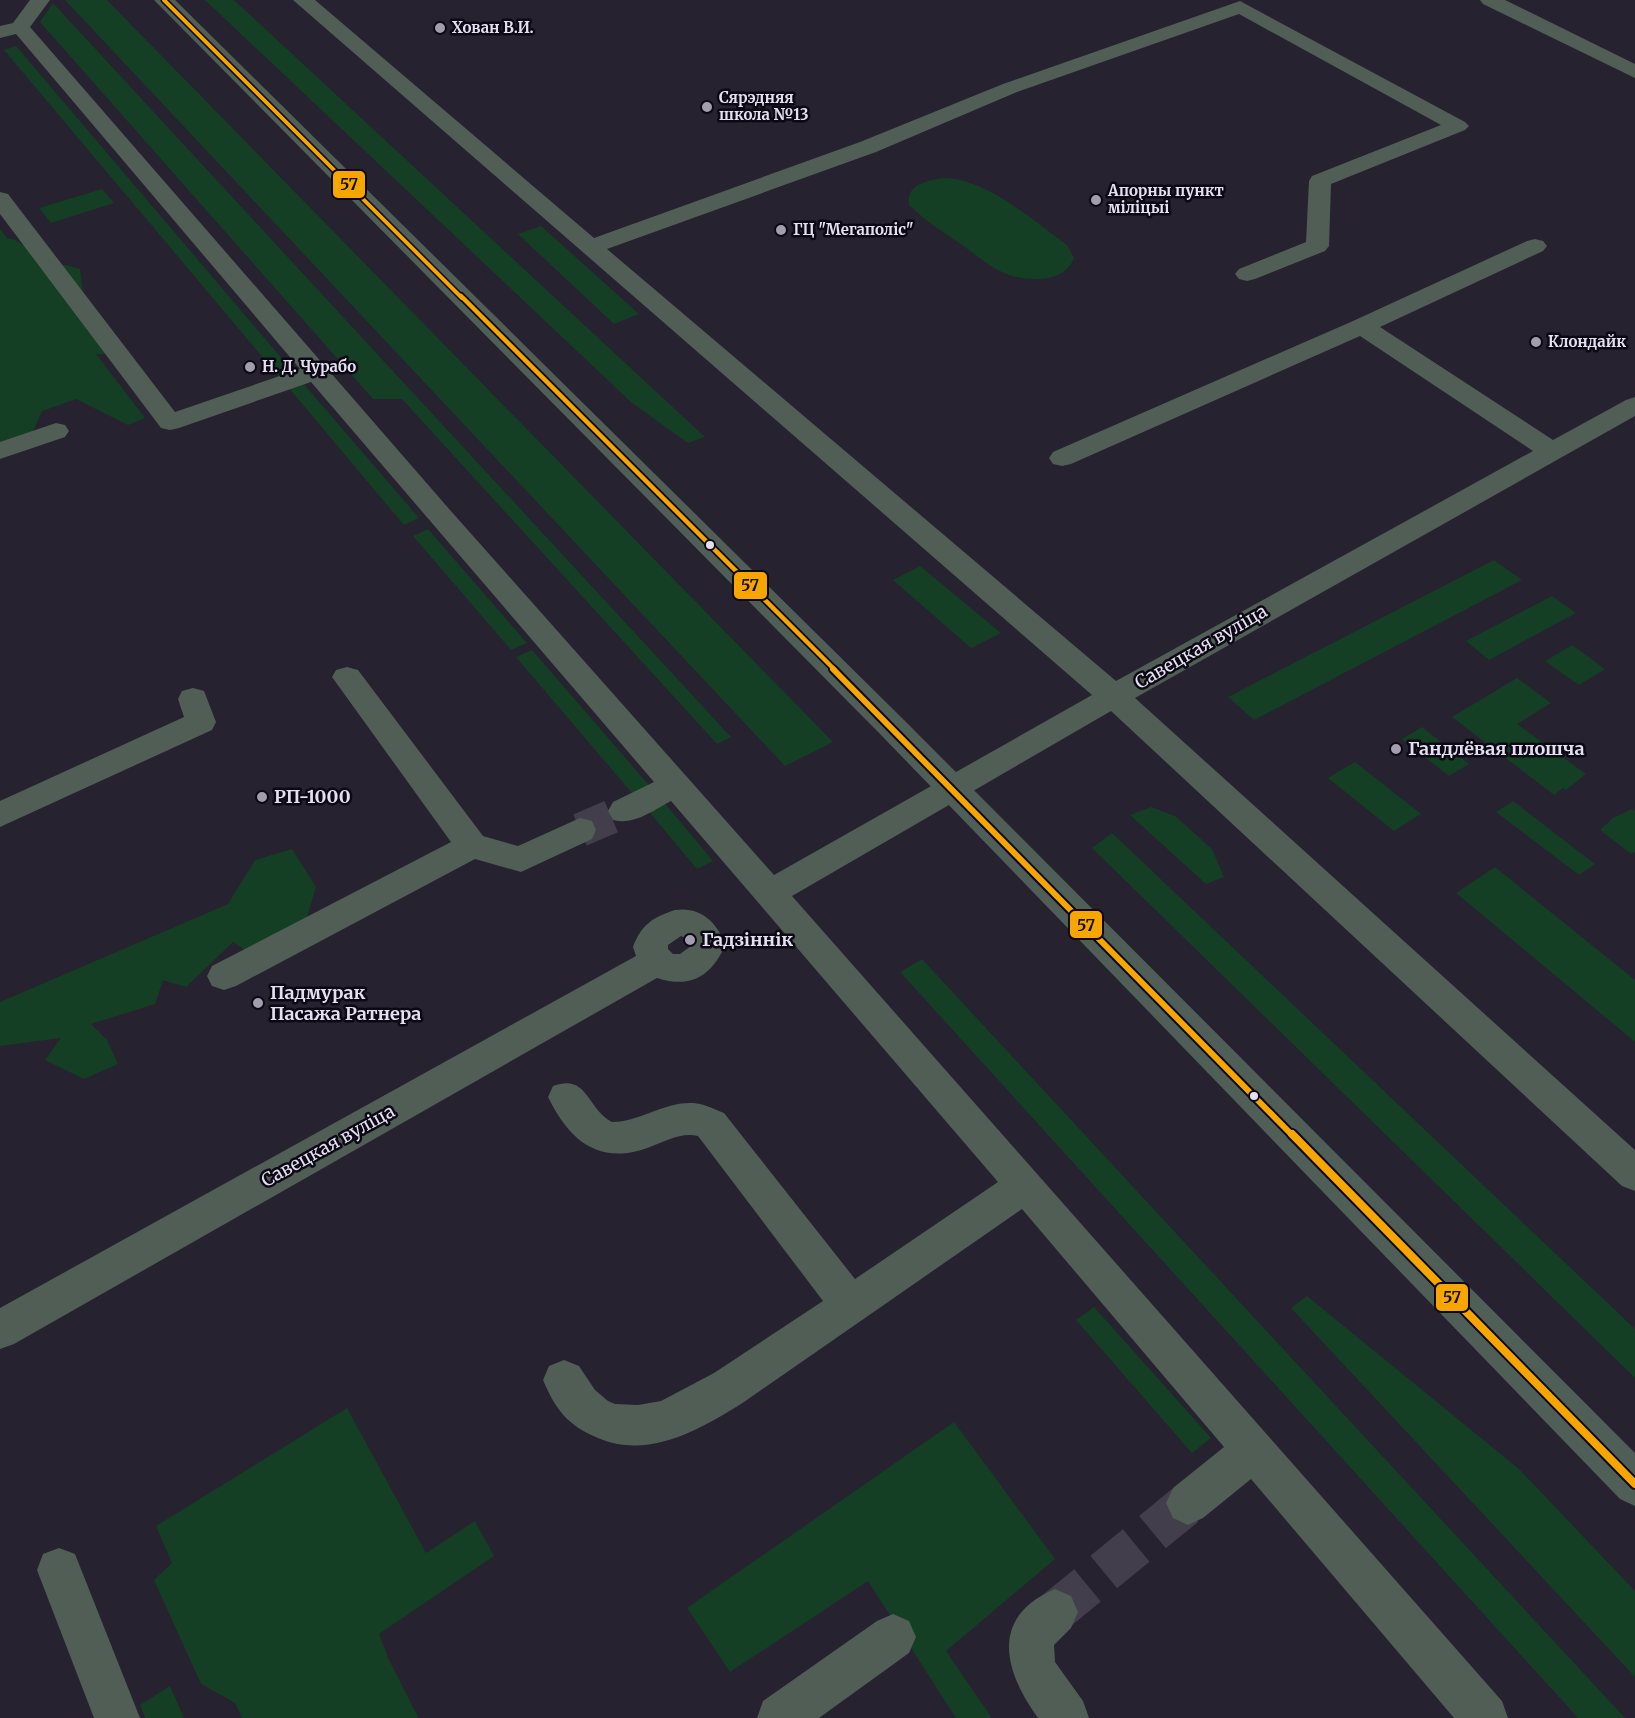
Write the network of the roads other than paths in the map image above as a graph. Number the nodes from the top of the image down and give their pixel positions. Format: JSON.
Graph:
{"nodes":[{"id":1,"x":40,"y":0,"type":"edge"},
{"id":2,"x":164,"y":0,"type":"edge"},
{"id":3,"x":303,"y":0,"type":"edge"},
{"id":4,"x":1490,"y":0,"type":"edge"},
{"id":5,"x":10,"y":29,"type":"edge"},
{"id":6,"x":1635,"y":72,"type":"edge"},
{"id":7,"x":0,"y":199,"type":"edge"},
{"id":8,"x":1535,"y":246,"type":"dead end"},
{"id":9,"x":591,"y":247,"type":"junction"},
{"id":10,"x":1247,"y":274,"type":"dead end"},
{"id":11,"x":1362,"y":326,"type":"junction"},
{"id":12,"x":316,"y":372,"type":"junction"},
{"id":13,"x":1635,"y":405,"type":"edge"},
{"id":14,"x":56,"y":431,"type":"dead end"},
{"id":15,"x":0,"y":451,"type":"edge"},
{"id":16,"x":1552,"y":451,"type":"junction"},
{"id":17,"x":1062,"y":458,"type":"dead end"},
{"id":18,"x":347,"y":677,"type":"dead end"},
{"id":19,"x":1114,"y":696,"type":"junction"},
{"id":20,"x":194,"y":699,"type":"dead end"},
{"id":21,"x":675,"y":785,"type":"junction"},
{"id":22,"x":952,"y":790,"type":"junction"},
{"id":23,"x":624,"y":811,"type":"tunnel mouth"},
{"id":24,"x":0,"y":815,"type":"edge"},
{"id":25,"x":580,"y":830,"type":"tunnel mouth"},
{"id":26,"x":471,"y":846,"type":"junction"},
{"id":27,"x":770,"y":893,"type":"junction"},
{"id":28,"x":716,"y":926,"type":"dead end"},
{"id":29,"x":224,"y":975,"type":"dead end"},
{"id":30,"x":567,"y":1097,"type":"dead end"},
{"id":31,"x":1635,"y":1174,"type":"edge"},
{"id":32,"x":1025,"y":1185,"type":"junction"},
{"id":33,"x":851,"y":1305,"type":"junction"},
{"id":34,"x":0,"y":1330,"type":"edge"},
{"id":35,"x":564,"y":1380,"type":"dead end"},
{"id":36,"x":1253,"y":1450,"type":"junction"},
{"id":37,"x":1635,"y":1484,"type":"edge"},
{"id":38,"x":1188,"y":1503,"type":"tunnel mouth"},
{"id":39,"x":59,"y":1570,"type":"dead end"},
{"id":40,"x":1055,"y":1612,"type":"tunnel mouth"},
{"id":41,"x":893,"y":1637,"type":"dead end"},
{"id":42,"x":117,"y":1718,"type":"edge"},
{"id":43,"x":780,"y":1718,"type":"edge"},
{"id":44,"x":1066,"y":1718,"type":"edge"},
{"id":45,"x":1485,"y":1718,"type":"edge"}],
"edges":[{"from":1,"to":5,"type":"street"},
{"from":2,"to":22,"type":"main road"},
{"from":3,"to":9,"type":"street"},
{"from":4,"to":6,"type":"street"},
{"from":5,"to":12,"type":"street"},
{"from":7,"to":12,"type":"street"},
{"from":8,"to":11,"type":"street"},
{"from":9,"to":10,"type":"street"},
{"from":9,"to":19,"type":"street"},
{"from":11,"to":16,"type":"street"},
{"from":11,"to":17,"type":"street"},
{"from":12,"to":21,"type":"street"},
{"from":13,"to":16,"type":"street","name":"Савецкая вуліца"},
{"from":14,"to":15,"type":"street"},
{"from":16,"to":19,"type":"street","name":"Савецкая вуліца"},
{"from":18,"to":26,"type":"street"},
{"from":19,"to":22,"type":"street","name":"Савецкая вуліца"},
{"from":19,"to":31,"type":"street"},
{"from":20,"to":24,"type":"street"},
{"from":21,"to":23,"type":"street"},
{"from":21,"to":27,"type":"street"},
{"from":22,"to":27,"type":"street","name":"Савецкая вуліца"},
{"from":22,"to":37,"type":"main road"},
{"from":25,"to":26,"type":"street"},
{"from":26,"to":29,"type":"street"},
{"from":27,"to":32,"type":"street"},
{"from":28,"to":34,"type":"street","name":"Савецкая вуліца"},
{"from":30,"to":33,"type":"street"},
{"from":32,"to":33,"type":"street"},
{"from":32,"to":36,"type":"street"},
{"from":33,"to":35,"type":"street"},
{"from":36,"to":38,"type":"street"},
{"from":36,"to":45,"type":"street"},
{"from":39,"to":42,"type":"street"},
{"from":40,"to":44,"type":"street"},
{"from":41,"to":43,"type":"street"}]}
